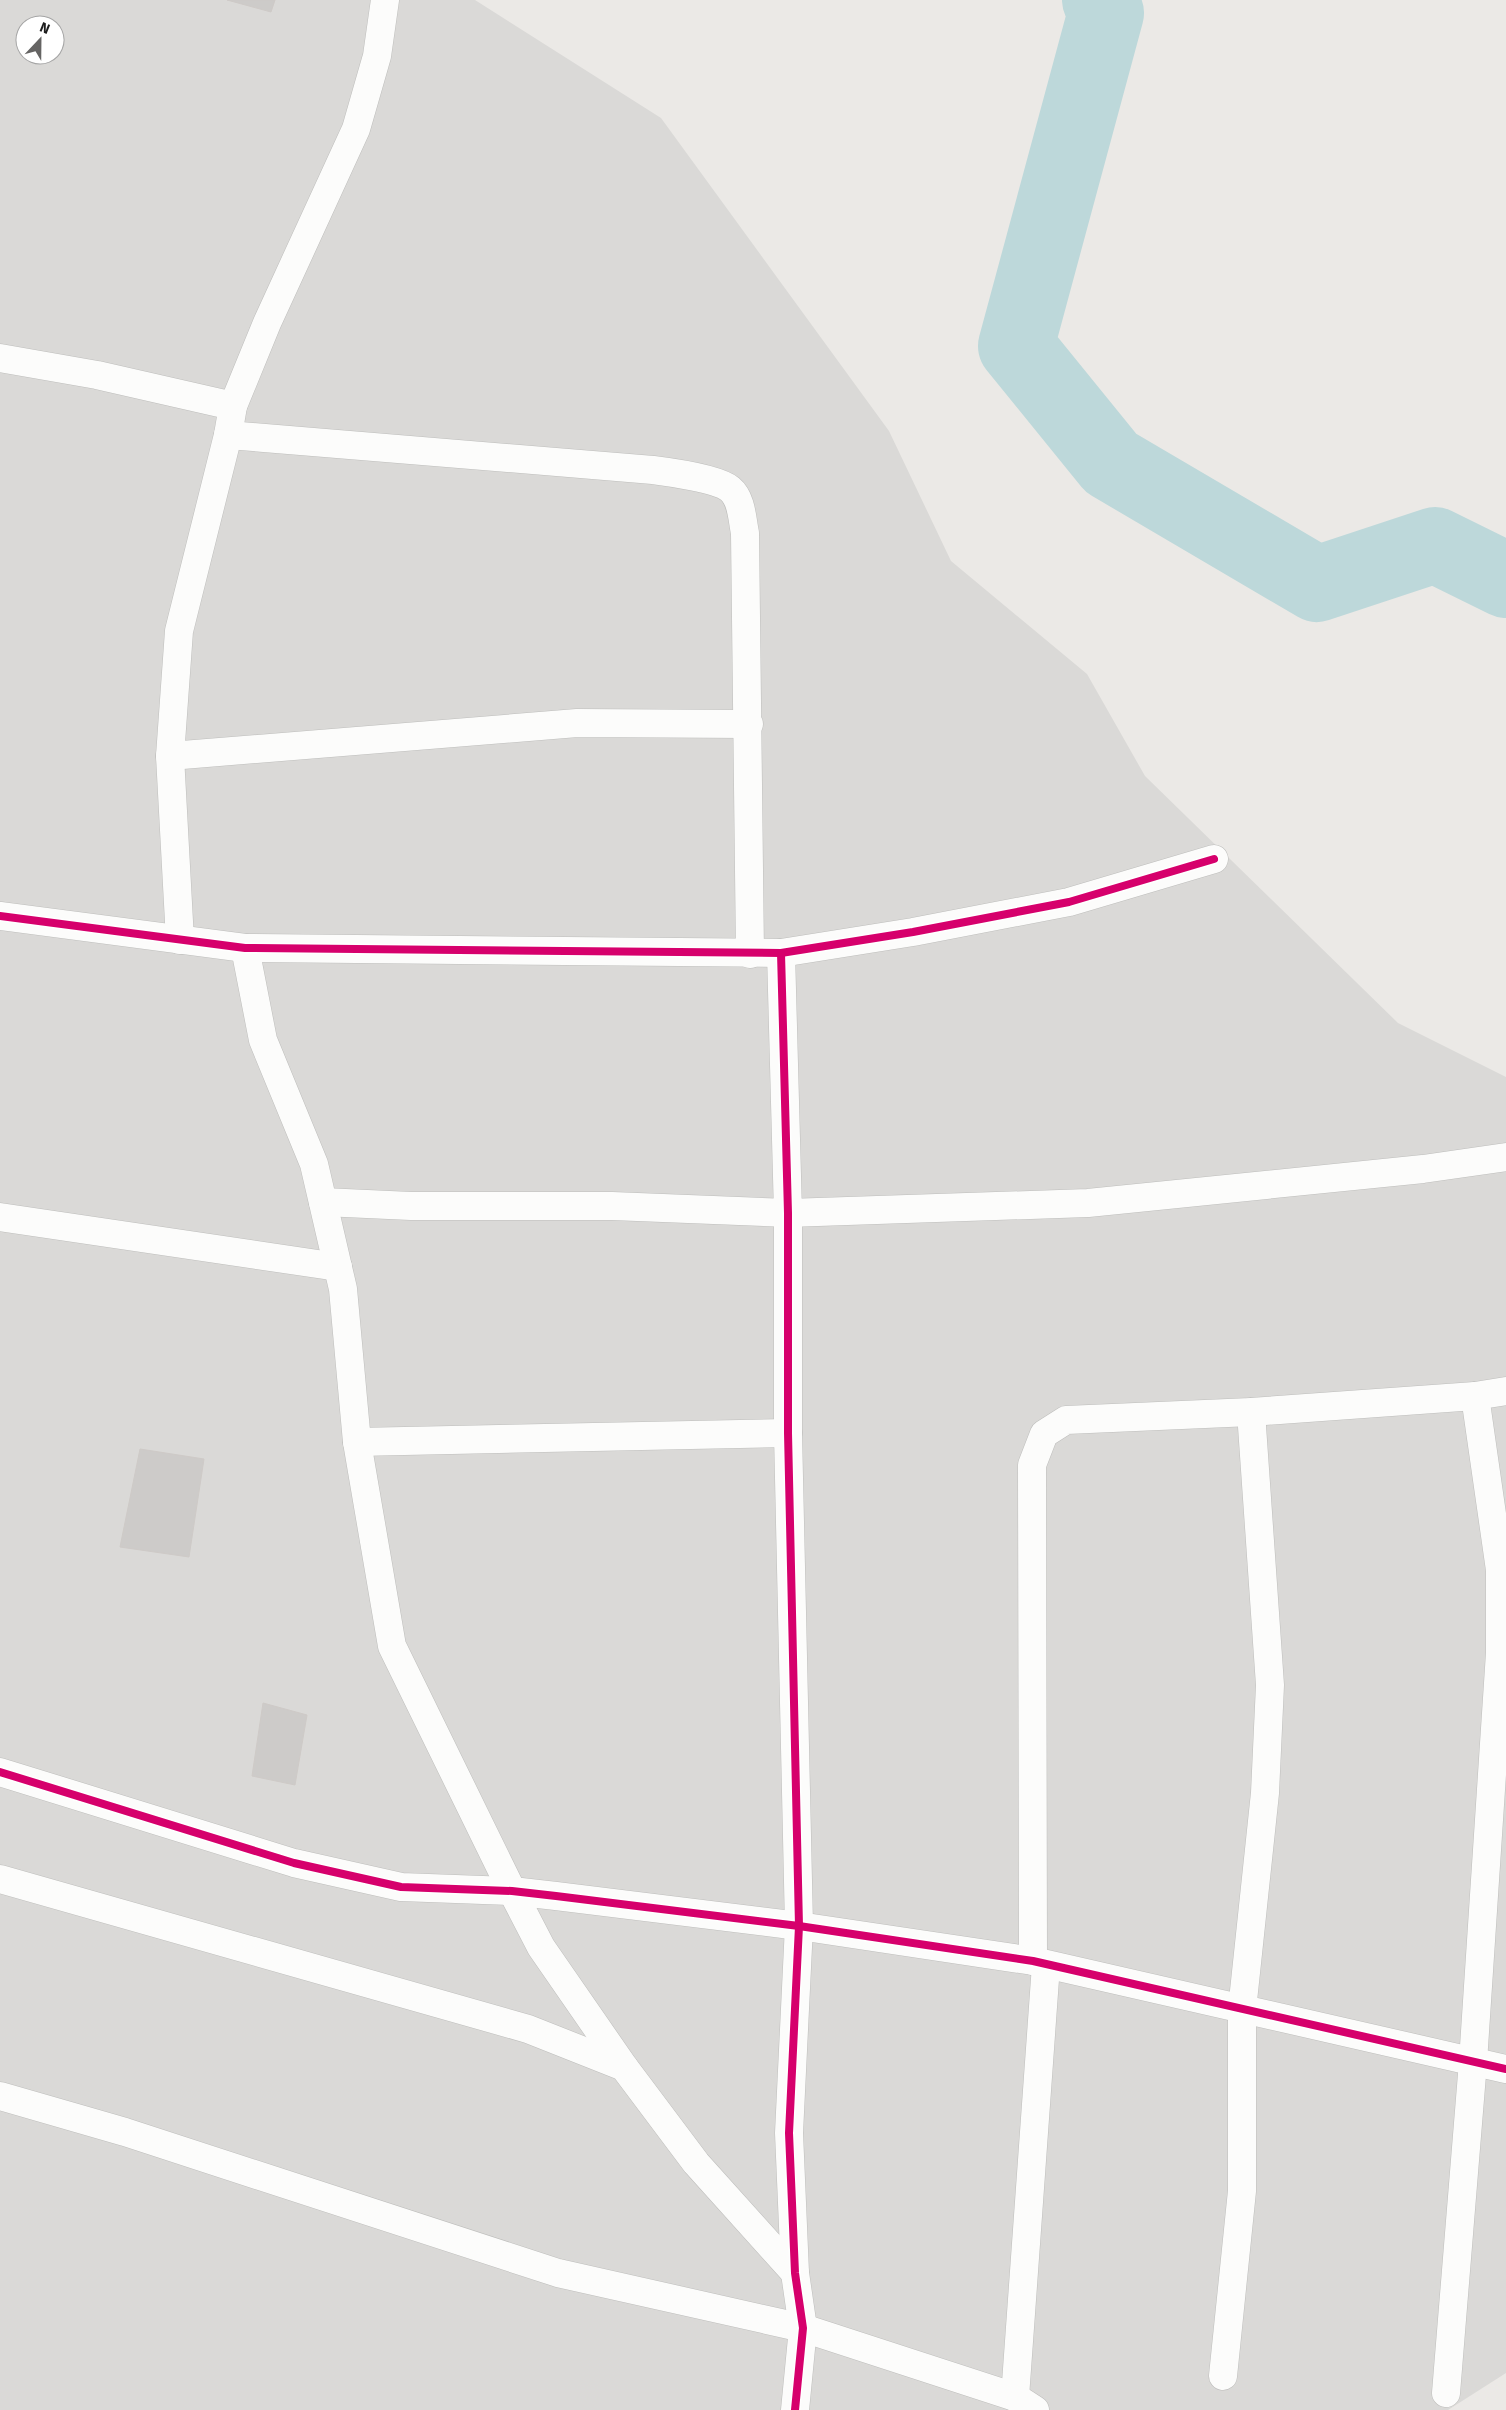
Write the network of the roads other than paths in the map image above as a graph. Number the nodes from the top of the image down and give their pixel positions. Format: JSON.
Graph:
{"nodes":[{"id":1,"x":385,"y":0,"type":"edge"},
{"id":2,"x":0,"y":358,"type":"edge"},
{"id":3,"x":233,"y":406,"type":"junction"},
{"id":4,"x":228,"y":435,"type":"junction"},
{"id":5,"x":749,"y":724,"type":"junction"},
{"id":6,"x":170,"y":756,"type":"junction"},
{"id":7,"x":1214,"y":858,"type":"dead end"},
{"id":8,"x":0,"y":916,"type":"edge"},
{"id":9,"x":180,"y":940,"type":"junction"},
{"id":10,"x":245,"y":948,"type":"junction"},
{"id":11,"x":781,"y":953,"type":"junction"},
{"id":12,"x":750,"y":954,"type":"junction"},
{"id":13,"x":1506,"y":1157,"type":"edge"},
{"id":14,"x":323,"y":1202,"type":"junction"},
{"id":15,"x":788,"y":1213,"type":"junction"},
{"id":16,"x":0,"y":1217,"type":"edge"},
{"id":17,"x":338,"y":1267,"type":"junction"},
{"id":18,"x":1506,"y":1391,"type":"edge"},
{"id":19,"x":1475,"y":1396,"type":"junction"},
{"id":20,"x":1251,"y":1412,"type":"junction"},
{"id":21,"x":788,"y":1433,"type":"junction"},
{"id":22,"x":357,"y":1442,"type":"junction"},
{"id":23,"x":0,"y":1772,"type":"edge"},
{"id":24,"x":0,"y":1879,"type":"edge"},
{"id":25,"x":512,"y":1891,"type":"junction"},
{"id":26,"x":799,"y":1926,"type":"junction"},
{"id":27,"x":1039,"y":1963,"type":"junction"},
{"id":28,"x":1242,"y":2010,"type":"junction"},
{"id":29,"x":1472,"y":2062,"type":"junction"},
{"id":30,"x":624,"y":2068,"type":"junction"},
{"id":31,"x":1506,"y":2069,"type":"edge"},
{"id":32,"x":0,"y":2096,"type":"edge"},
{"id":33,"x":795,"y":2272,"type":"junction"},
{"id":34,"x":803,"y":2328,"type":"junction"},
{"id":35,"x":1223,"y":2376,"type":"dead end"},
{"id":36,"x":1446,"y":2393,"type":"dead end"},
{"id":37,"x":1025,"y":2403,"type":"edge"},
{"id":38,"x":795,"y":2410,"type":"edge"}],
"edges":[{"from":1,"to":3,"type":"street"},
{"from":2,"to":3,"type":"street"},
{"from":3,"to":4,"type":"street"},
{"from":4,"to":5,"type":"street"},
{"from":4,"to":6,"type":"street"},
{"from":5,"to":6,"type":"street"},
{"from":5,"to":12,"type":"street"},
{"from":6,"to":9,"type":"street"},
{"from":7,"to":11,"type":"street"},
{"from":8,"to":9,"type":"street"},
{"from":9,"to":10,"type":"street"},
{"from":10,"to":12,"type":"street"},
{"from":10,"to":14,"type":"street"},
{"from":11,"to":12,"type":"street"},
{"from":11,"to":15,"type":"street"},
{"from":13,"to":15,"type":"street"},
{"from":14,"to":15,"type":"street"},
{"from":14,"to":17,"type":"street"},
{"from":15,"to":21,"type":"street"},
{"from":16,"to":17,"type":"street"},
{"from":17,"to":22,"type":"street"},
{"from":18,"to":19,"type":"street"},
{"from":19,"to":20,"type":"street"},
{"from":19,"to":29,"type":"street"},
{"from":20,"to":27,"type":"street"},
{"from":20,"to":28,"type":"street"},
{"from":21,"to":22,"type":"street"},
{"from":21,"to":26,"type":"street"},
{"from":22,"to":25,"type":"street"},
{"from":23,"to":25,"type":"street"},
{"from":24,"to":30,"type":"street"},
{"from":25,"to":26,"type":"street"},
{"from":25,"to":30,"type":"street"},
{"from":26,"to":27,"type":"street"},
{"from":26,"to":33,"type":"street"},
{"from":27,"to":28,"type":"street"},
{"from":27,"to":37,"type":"street"},
{"from":28,"to":29,"type":"street"},
{"from":28,"to":35,"type":"street"},
{"from":29,"to":31,"type":"street"},
{"from":29,"to":36,"type":"street"},
{"from":30,"to":33,"type":"street"},
{"from":32,"to":34,"type":"street"},
{"from":33,"to":34,"type":"street"},
{"from":34,"to":37,"type":"street"},
{"from":34,"to":38,"type":"street"}]}
